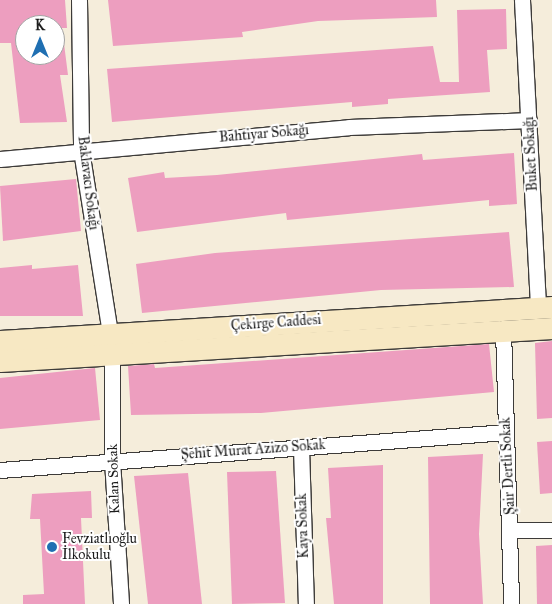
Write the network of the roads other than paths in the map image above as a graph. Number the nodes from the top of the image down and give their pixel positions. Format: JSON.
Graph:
{"nodes":[{"id":1,"x":79,"y":0,"type":"edge"},
{"id":2,"x":522,"y":0,"type":"edge"},
{"id":3,"x":529,"y":120,"type":"junction"},
{"id":4,"x":81,"y":150,"type":"junction"},
{"id":5,"x":0,"y":159,"type":"edge"},
{"id":6,"x":545,"y":307,"type":"edge"},
{"id":7,"x":552,"y":328,"type":"edge"},
{"id":8,"x":502,"y":329,"type":"junction"},
{"id":9,"x":0,"y":341,"type":"edge"},
{"id":10,"x":111,"y":344,"type":"junction"},
{"id":11,"x":0,"y":361,"type":"edge"},
{"id":12,"x":506,"y":432,"type":"junction"},
{"id":13,"x":301,"y":447,"type":"junction"},
{"id":14,"x":112,"y":460,"type":"junction"},
{"id":15,"x":0,"y":470,"type":"edge"},
{"id":16,"x":511,"y":530,"type":"junction"},
{"id":17,"x":552,"y":530,"type":"edge"},
{"id":18,"x":121,"y":604,"type":"edge"},
{"id":19,"x":306,"y":604,"type":"edge"},
{"id":20,"x":511,"y":604,"type":"edge"}],
"edges":[{"from":1,"to":4,"type":"street","name":"Baklavacı Sokağı"},
{"from":2,"to":3,"type":"street","name":"Buket Sokağı"},
{"from":3,"to":4,"type":"street","name":"Bahtiyar Sokağı"},
{"from":3,"to":6,"type":"street","name":"Buket Sokağı"},
{"from":4,"to":5,"type":"street","name":"Bahtiyar Sokağı"},
{"from":4,"to":10,"type":"street","name":"Baklavacı Sokağı"},
{"from":6,"to":10,"type":"main road","name":"Çekirge Caddesi"},
{"from":7,"to":8,"type":"main road","name":"Çekirge Caddesi"},
{"from":8,"to":10,"type":"main road","name":"Çekirge Caddesi"},
{"from":8,"to":12,"type":"street","name":"Şair Dertli Sokak"},
{"from":9,"to":10,"type":"main road","name":"Çekirge Caddesi"},
{"from":10,"to":11,"type":"main road","name":"Çekirge Caddesi"},
{"from":10,"to":14,"type":"street","name":"Kalan Sokak"},
{"from":12,"to":13,"type":"street","name":"Şehit Murat Azizo Sokak"},
{"from":12,"to":16,"type":"street","name":"Şair Dertli Sokak"},
{"from":13,"to":14,"type":"street","name":"Şehit Murat Azizo Sokak"},
{"from":13,"to":19,"type":"street","name":"Kaya Sokak"},
{"from":14,"to":15,"type":"street","name":"Şehit Murat Azizo Sokak"},
{"from":14,"to":18,"type":"street","name":"Kalan Sokak"},
{"from":16,"to":17,"type":"street"},
{"from":16,"to":20,"type":"street","name":"Şair Dertli Sokak"}]}
